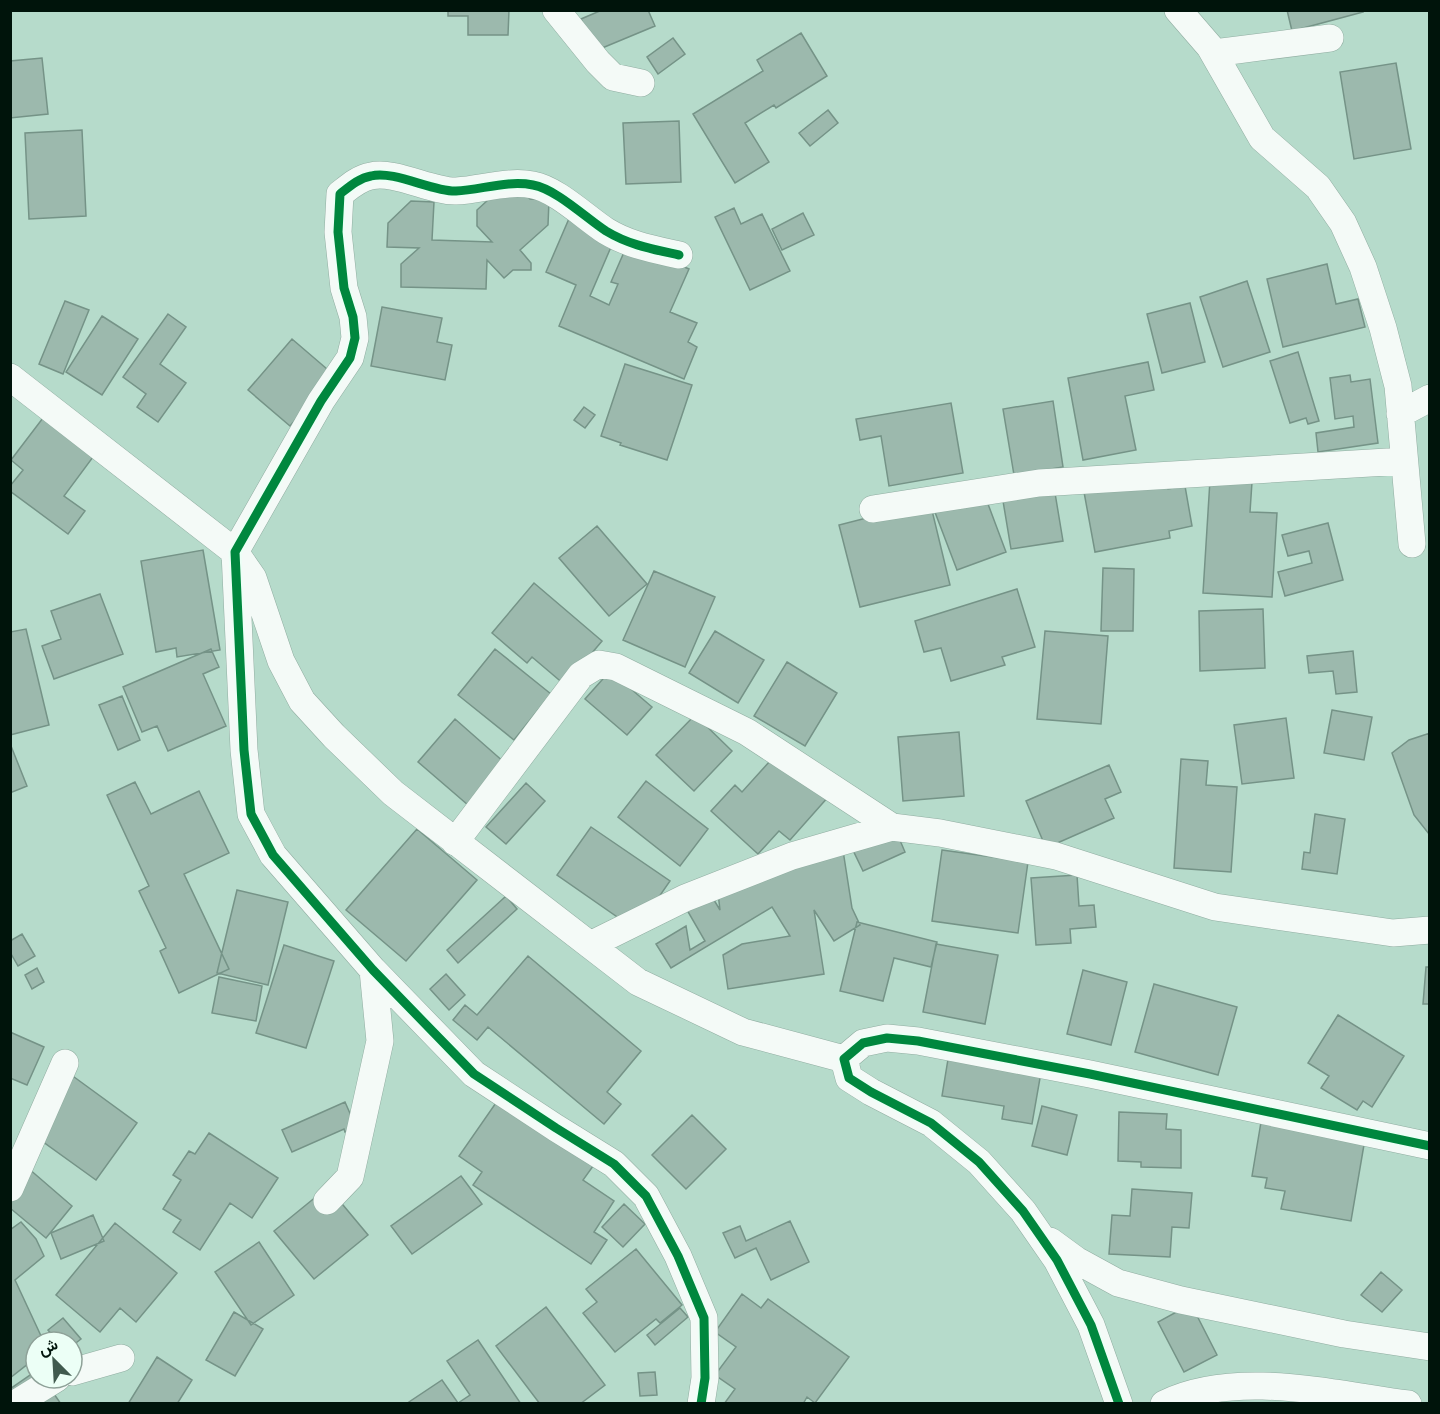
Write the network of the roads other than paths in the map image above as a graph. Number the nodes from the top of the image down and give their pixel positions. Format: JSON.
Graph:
{"nodes":[{"id":1,"x":556,"y":10,"type":"edge"},
{"id":2,"x":1178,"y":10,"type":"edge"},
{"id":3,"x":1330,"y":38,"type":"dead end"},
{"id":4,"x":1214,"y":53,"type":"junction"},
{"id":5,"x":642,"y":83,"type":"dead end"},
{"id":6,"x":679,"y":255,"type":"dead end"},
{"id":7,"x":10,"y":377,"type":"edge"},
{"id":8,"x":1430,"y":398,"type":"edge"},
{"id":9,"x":1400,"y":414,"type":"junction"},
{"id":10,"x":1404,"y":461,"type":"junction"},
{"id":11,"x":873,"y":509,"type":"dead end"},
{"id":12,"x":1412,"y":544,"type":"dead end"},
{"id":13,"x":235,"y":552,"type":"junction"},
{"id":14,"x":892,"y":827,"type":"junction"},
{"id":15,"x":455,"y":842,"type":"junction"},
{"id":16,"x":1430,"y":930,"type":"edge"},
{"id":17,"x":590,"y":945,"type":"junction"},
{"id":18,"x":373,"y":970,"type":"junction"},
{"id":19,"x":844,"y":1059,"type":"junction"},
{"id":20,"x":65,"y":1062,"type":"dead end"},
{"id":21,"x":1430,"y":1146,"type":"edge"},
{"id":22,"x":10,"y":1188,"type":"edge"},
{"id":23,"x":327,"y":1202,"type":"dead end"},
{"id":24,"x":1037,"y":1231,"type":"junction"},
{"id":25,"x":1430,"y":1347,"type":"edge"},
{"id":26,"x":121,"y":1358,"type":"dead end"},
{"id":27,"x":84,"y":1369,"type":"edge"},
{"id":28,"x":38,"y":1390,"type":"edge"},
{"id":29,"x":1167,"y":1403,"type":"edge"},
{"id":30,"x":15,"y":1404,"type":"edge"},
{"id":31,"x":701,"y":1404,"type":"edge"},
{"id":32,"x":1119,"y":1404,"type":"edge"},
{"id":33,"x":1408,"y":1404,"type":"edge"}],
"edges":[{"from":1,"to":5,"type":"street"},
{"from":2,"to":4,"type":"street"},
{"from":3,"to":4,"type":"street"},
{"from":4,"to":9,"type":"street"},
{"from":6,"to":13,"type":"street"},
{"from":7,"to":13,"type":"street"},
{"from":8,"to":9,"type":"street"},
{"from":9,"to":10,"type":"street"},
{"from":10,"to":11,"type":"street"},
{"from":10,"to":12,"type":"street"},
{"from":13,"to":15,"type":"street"},
{"from":13,"to":18,"type":"street"},
{"from":14,"to":15,"type":"street"},
{"from":14,"to":16,"type":"street"},
{"from":14,"to":17,"type":"street"},
{"from":15,"to":17,"type":"street"},
{"from":17,"to":19,"type":"street"},
{"from":18,"to":23,"type":"street"},
{"from":18,"to":31,"type":"street"},
{"from":19,"to":21,"type":"street"},
{"from":19,"to":24,"type":"street"},
{"from":20,"to":22,"type":"street"},
{"from":24,"to":25,"type":"street"},
{"from":24,"to":32,"type":"street"},
{"from":26,"to":27,"type":"street"},
{"from":28,"to":30,"type":"street"},
{"from":29,"to":33,"type":"street"}]}
